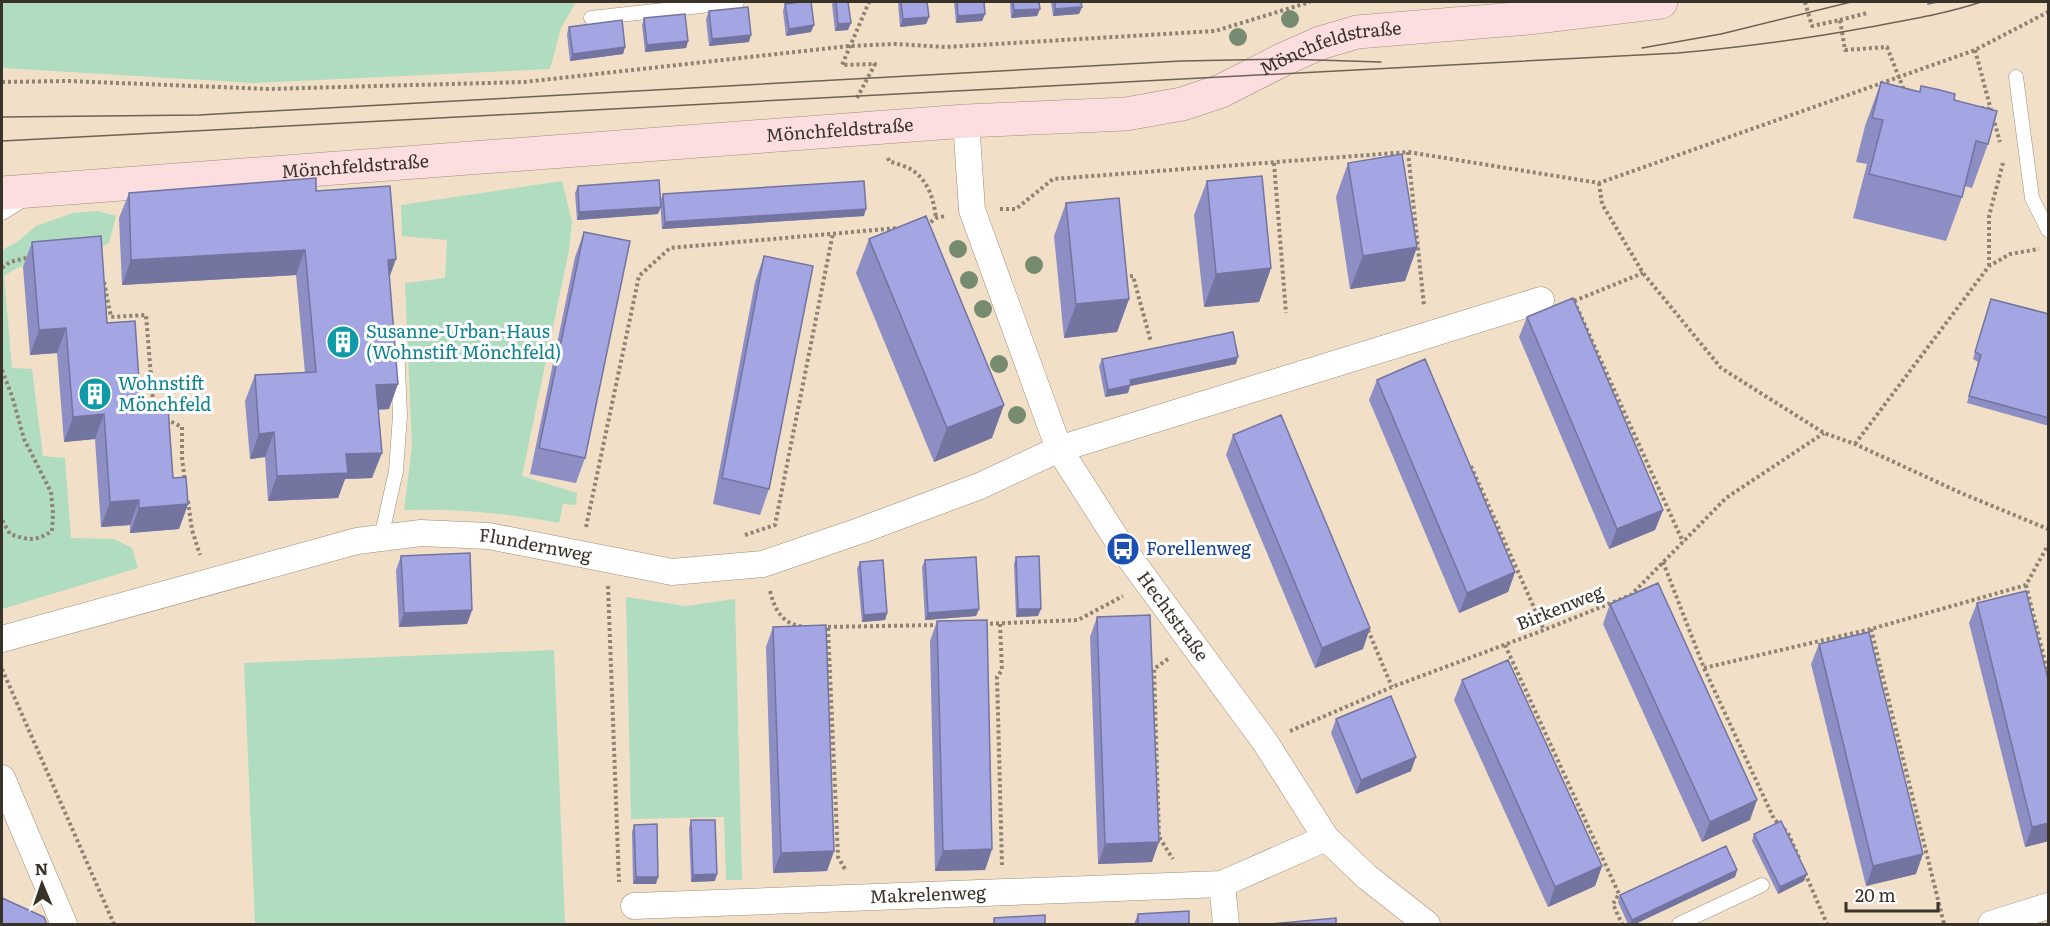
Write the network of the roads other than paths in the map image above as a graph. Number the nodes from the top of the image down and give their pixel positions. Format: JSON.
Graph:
{"nodes":[{"id":1,"x":737,"y":2,"type":"edge"},
{"id":2,"x":1661,"y":2,"type":"edge"},
{"id":3,"x":591,"y":18,"type":"dead end"},
{"id":4,"x":2016,"y":77,"type":"dead end"},
{"id":5,"x":966,"y":121,"type":"junction"},
{"id":6,"x":42,"y":189,"type":"junction"},
{"id":7,"x":2,"y":193,"type":"edge"},
{"id":8,"x":2,"y":213,"type":"edge"},
{"id":9,"x":2049,"y":230,"type":"edge"},
{"id":10,"x":1541,"y":300,"type":"road end"},
{"id":11,"x":397,"y":344,"type":"edge"},
{"id":12,"x":1059,"y":449,"type":"junction"},
{"id":13,"x":381,"y":538,"type":"junction"},
{"id":14,"x":2,"y":639,"type":"edge"},
{"id":15,"x":2,"y":778,"type":"edge"},
{"id":16,"x":1326,"y":838,"type":"junction"},
{"id":17,"x":1222,"y":884,"type":"junction"},
{"id":18,"x":1762,"y":885,"type":"dead end"},
{"id":19,"x":634,"y":906,"type":"dead end"},
{"id":20,"x":2049,"y":906,"type":"edge"},
{"id":21,"x":64,"y":924,"type":"edge"},
{"id":22,"x":1226,"y":924,"type":"edge"},
{"id":23,"x":1427,"y":924,"type":"edge"},
{"id":24,"x":1679,"y":924,"type":"edge"},
{"id":25,"x":1991,"y":924,"type":"edge"}],
"edges":[{"from":1,"to":3,"type":"lane"},
{"from":2,"to":5,"type":"main road","name":"Mönchfeldstraße"},
{"from":4,"to":9,"type":"lane"},
{"from":5,"to":6,"type":"main road","name":"Mönchfeldstraße"},
{"from":5,"to":12,"type":"street","name":"Hechtstraße"},
{"from":6,"to":7,"type":"main road","name":"Mönchfeldstraße"},
{"from":6,"to":8,"type":"lane"},
{"from":10,"to":12,"type":"street"},
{"from":11,"to":13,"type":"lane"},
{"from":12,"to":13,"type":"street","name":"Flundernweg"},
{"from":12,"to":16,"type":"street","name":"Hechtstraße"},
{"from":13,"to":14,"type":"street","name":"Flundernweg"},
{"from":15,"to":21,"type":"street"},
{"from":16,"to":17,"type":"street","name":"Makrelenweg"},
{"from":16,"to":23,"type":"street","name":"Hechtstraße"},
{"from":17,"to":19,"type":"street","name":"Makrelenweg"},
{"from":17,"to":22,"type":"street"},
{"from":18,"to":24,"type":"lane"},
{"from":20,"to":25,"type":"street"}]}
